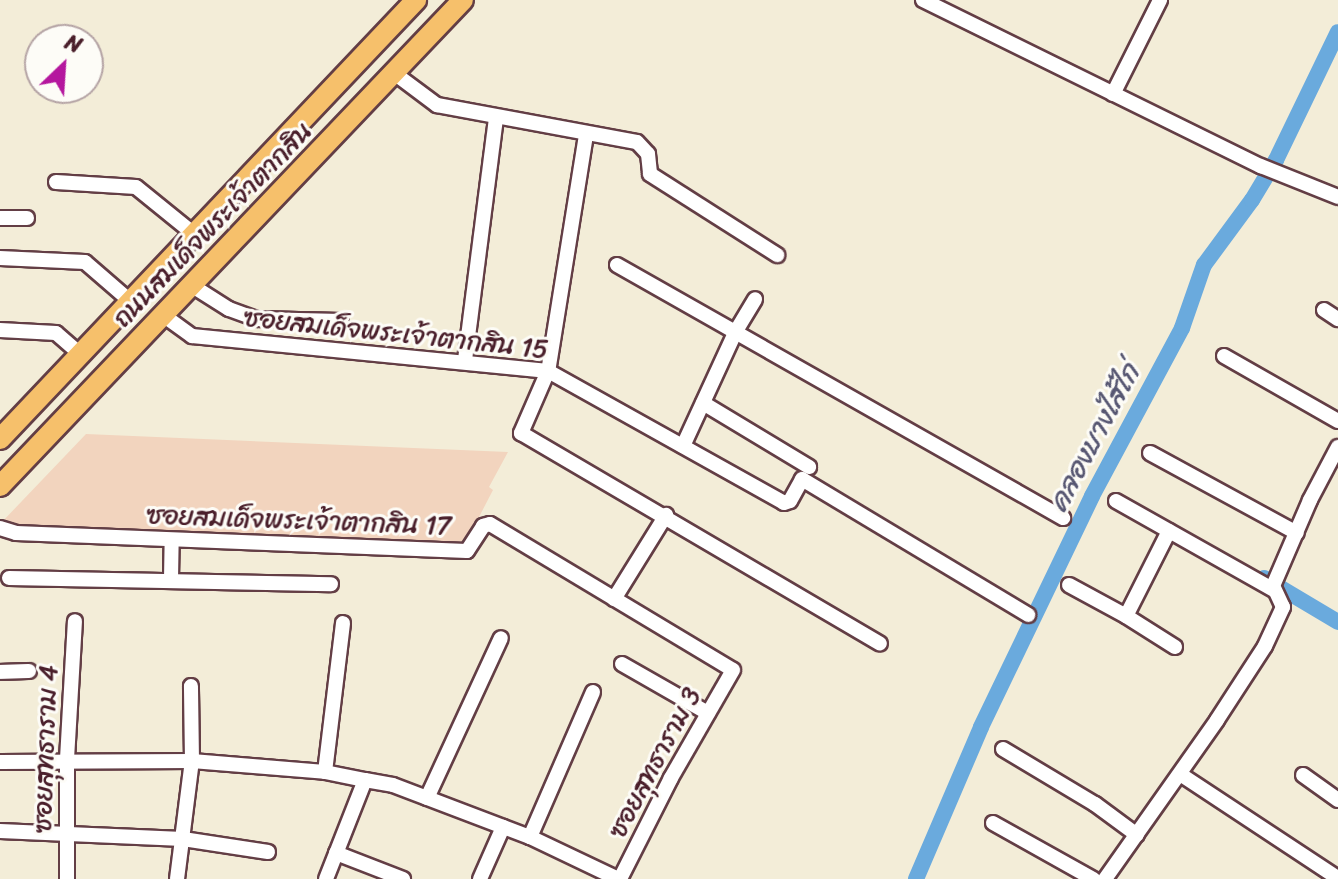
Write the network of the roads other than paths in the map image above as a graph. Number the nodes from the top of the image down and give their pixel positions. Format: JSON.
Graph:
{"nodes":[{"id":1,"x":416,"y":0,"type":"edge"},
{"id":2,"x":463,"y":0,"type":"edge"},
{"id":3,"x":923,"y":0,"type":"edge"},
{"id":4,"x":1160,"y":0,"type":"edge"},
{"id":5,"x":394,"y":73,"type":"junction"},
{"id":6,"x":1113,"y":94,"type":"junction"},
{"id":7,"x":496,"y":119,"type":"junction"},
{"id":8,"x":586,"y":135,"type":"junction"},
{"id":9,"x":56,"y":182,"type":"dead end"},
{"id":10,"x":1338,"y":197,"type":"edge"},
{"id":11,"x":0,"y":218,"type":"edge"},
{"id":12,"x":27,"y":218,"type":"dead end"},
{"id":13,"x":194,"y":234,"type":"junction"},
{"id":14,"x":777,"y":255,"type":"dead end"},
{"id":15,"x":0,"y":258,"type":"edge"},
{"id":16,"x":617,"y":265,"type":"dead end"},
{"id":17,"x":159,"y":270,"type":"junction"},
{"id":18,"x":188,"y":288,"type":"junction"},
{"id":19,"x":755,"y":299,"type":"dead end"},
{"id":20,"x":125,"y":306,"type":"junction"},
{"id":21,"x":1324,"y":310,"type":"dead end"},
{"id":22,"x":163,"y":315,"type":"junction"},
{"id":23,"x":1338,"y":319,"type":"edge"},
{"id":24,"x":341,"y":321,"type":"dead end"},
{"id":25,"x":0,"y":330,"type":"edge"},
{"id":26,"x":736,"y":331,"type":"junction"},
{"id":27,"x":145,"y":333,"type":"junction"},
{"id":28,"x":80,"y":354,"type":"junction"},
{"id":29,"x":1224,"y":356,"type":"dead end"},
{"id":30,"x":465,"y":360,"type":"junction"},
{"id":31,"x":548,"y":371,"type":"junction"},
{"id":32,"x":703,"y":403,"type":"junction"},
{"id":33,"x":1338,"y":421,"type":"edge"},
{"id":34,"x":0,"y":439,"type":"edge"},
{"id":35,"x":683,"y":446,"type":"junction"},
{"id":36,"x":1338,"y":447,"type":"edge"},
{"id":37,"x":1150,"y":453,"type":"dead end"},
{"id":38,"x":809,"y":467,"type":"dead end"},
{"id":39,"x":0,"y":486,"type":"edge"},
{"id":40,"x":1116,"y":501,"type":"dead end"},
{"id":41,"x":666,"y":515,"type":"junction"},
{"id":42,"x":1063,"y":518,"type":"dead end"},
{"id":43,"x":0,"y":528,"type":"edge"},
{"id":44,"x":1169,"y":531,"type":"junction"},
{"id":45,"x":1297,"y":533,"type":"junction"},
{"id":46,"x":172,"y":540,"type":"junction"},
{"id":47,"x":9,"y":578,"type":"dead end"},
{"id":48,"x":171,"y":579,"type":"junction"},
{"id":49,"x":1276,"y":583,"type":"junction"},
{"id":50,"x":331,"y":584,"type":"dead end"},
{"id":51,"x":1069,"y":585,"type":"dead end"},
{"id":52,"x":614,"y":599,"type":"junction"},
{"id":53,"x":1028,"y":615,"type":"dead end"},
{"id":54,"x":1126,"y":616,"type":"junction"},
{"id":55,"x":75,"y":621,"type":"dead end"},
{"id":56,"x":343,"y":623,"type":"dead end"},
{"id":57,"x":501,"y":638,"type":"dead end"},
{"id":58,"x":880,"y":644,"type":"dead end"},
{"id":59,"x":1175,"y":647,"type":"dead end"},
{"id":60,"x":622,"y":664,"type":"dead end"},
{"id":61,"x":733,"y":670,"type":"joint"},
{"id":62,"x":29,"y":671,"type":"dead end"},
{"id":63,"x":0,"y":672,"type":"edge"},
{"id":64,"x":191,"y":686,"type":"dead end"},
{"id":65,"x":593,"y":692,"type":"dead end"},
{"id":66,"x":708,"y":713,"type":"junction"},
{"id":67,"x":1003,"y":749,"type":"dead end"},
{"id":68,"x":67,"y":759,"type":"junction"},
{"id":69,"x":192,"y":761,"type":"junction"},
{"id":70,"x":0,"y":762,"type":"edge"},
{"id":71,"x":325,"y":772,"type":"junction"},
{"id":72,"x":1180,"y":774,"type":"junction"},
{"id":73,"x":1303,"y":775,"type":"dead end"},
{"id":74,"x":365,"y":780,"type":"junction"},
{"id":75,"x":427,"y":798,"type":"junction"},
{"id":76,"x":1338,"y":800,"type":"edge"},
{"id":77,"x":993,"y":823,"type":"dead end"},
{"id":78,"x":503,"y":827,"type":"junction"},
{"id":79,"x":0,"y":831,"type":"edge"},
{"id":80,"x":67,"y":831,"type":"junction"},
{"id":81,"x":1137,"y":835,"type":"junction"},
{"id":82,"x":530,"y":837,"type":"junction"},
{"id":83,"x":183,"y":839,"type":"junction"},
{"id":84,"x":268,"y":852,"type":"dead end"},
{"id":85,"x":336,"y":853,"type":"junction"},
{"id":86,"x":1338,"y":878,"type":"edge"},
{"id":87,"x":67,"y":879,"type":"edge"},
{"id":88,"x":177,"y":879,"type":"edge"},
{"id":89,"x":326,"y":879,"type":"edge"},
{"id":90,"x":403,"y":879,"type":"edge"},
{"id":91,"x":480,"y":879,"type":"edge"},
{"id":92,"x":619,"y":879,"type":"edge"},
{"id":93,"x":1093,"y":879,"type":"edge"},
{"id":94,"x":1105,"y":879,"type":"edge"}],
"edges":[{"from":1,"to":13,"type":"main road","name":"ถนนสมเด็จพระเจ้าตากสิน"},
{"from":2,"to":5,"type":"main road","name":"ถนนสมเด็จพระเจ้าตากสิน"},
{"from":3,"to":6,"type":"street"},
{"from":4,"to":6,"type":"street"},
{"from":5,"to":7,"type":"street"},
{"from":5,"to":18,"type":"main road","name":"ถนนสมเด็จพระเจ้าตากสิน"},
{"from":6,"to":10,"type":"street"},
{"from":7,"to":8,"type":"street"},
{"from":7,"to":30,"type":"street"},
{"from":8,"to":14,"type":"street"},
{"from":8,"to":31,"type":"street"},
{"from":9,"to":13,"type":"street"},
{"from":11,"to":12,"type":"street"},
{"from":13,"to":17,"type":"main road","name":"ถนนสมเด็จพระเจ้าตากสิน"},
{"from":15,"to":20,"type":"street"},
{"from":16,"to":26,"type":"street"},
{"from":17,"to":18,"type":"main road"},
{"from":17,"to":20,"type":"main road","name":"ถนนสมเด็จพระเจ้าตากสิน"},
{"from":18,"to":22,"type":"main road","name":"ถนนสมเด็จพระเจ้าตากสิน"},
{"from":18,"to":24,"type":"street"},
{"from":19,"to":26,"type":"street"},
{"from":20,"to":27,"type":"main road"},
{"from":20,"to":28,"type":"main road","name":"ถนนสมเด็จพระเจ้าตากสิน"},
{"from":21,"to":23,"type":"street"},
{"from":22,"to":27,"type":"main road","name":"ถนนสมเด็จพระเจ้าตากสิน"},
{"from":22,"to":30,"type":"street","name":"ซอยสมเด็จพระเจ้าตากสิน 15"},
{"from":25,"to":28,"type":"street"},
{"from":26,"to":32,"type":"street"},
{"from":26,"to":42,"type":"street"},
{"from":27,"to":39,"type":"main road","name":"ถนนสมเด็จพระเจ้าตากสิน"},
{"from":28,"to":34,"type":"main road","name":"ถนนสมเด็จพระเจ้าตากสิน"},
{"from":29,"to":33,"type":"street"},
{"from":30,"to":31,"type":"street","name":"ซอยสมเด็จพระเจ้าตากสิน 15"},
{"from":31,"to":35,"type":"street","name":"ซอยสมเด็จพระเจ้าตากสิน 15"},
{"from":31,"to":41,"type":"street"},
{"from":32,"to":35,"type":"street"},
{"from":32,"to":38,"type":"street"},
{"from":35,"to":53,"type":"street","name":"ซอยสมเด็จพระเจ้าตากสิน 15"},
{"from":36,"to":45,"type":"street"},
{"from":37,"to":45,"type":"street"},
{"from":40,"to":44,"type":"street"},
{"from":41,"to":52,"type":"street"},
{"from":41,"to":58,"type":"street"},
{"from":43,"to":46,"type":"street","name":"ซอยสมเด็จพระเจ้าตากสิน 17"},
{"from":44,"to":49,"type":"street"},
{"from":44,"to":54,"type":"street"},
{"from":45,"to":49,"type":"street"},
{"from":46,"to":48,"type":"street"},
{"from":46,"to":52,"type":"street","name":"ซอยสมเด็จพระเจ้าตากสิน 17"},
{"from":47,"to":48,"type":"street"},
{"from":48,"to":50,"type":"street"},
{"from":49,"to":72,"type":"street"},
{"from":51,"to":54,"type":"street"},
{"from":52,"to":61,"type":"street","name":"ซอยสมเด็จพระเจ้าตากสิน 17"},
{"from":54,"to":59,"type":"street"},
{"from":55,"to":68,"type":"street","name":"ซอยสุทธาราม 4"},
{"from":56,"to":71,"type":"street"},
{"from":57,"to":75,"type":"street"},
{"from":60,"to":66,"type":"street"},
{"from":61,"to":66,"type":"street","name":"ซอยสุทธาราม 3"},
{"from":62,"to":63,"type":"street"},
{"from":64,"to":69,"type":"street"},
{"from":65,"to":82,"type":"street"},
{"from":66,"to":92,"type":"street","name":"ซอยสุทธาราม 3"},
{"from":67,"to":81,"type":"street"},
{"from":68,"to":69,"type":"street"},
{"from":68,"to":70,"type":"street"},
{"from":68,"to":80,"type":"street","name":"ซอยสุทธาราม 4"},
{"from":69,"to":71,"type":"street"},
{"from":69,"to":83,"type":"street"},
{"from":71,"to":74,"type":"street"},
{"from":72,"to":81,"type":"street"},
{"from":72,"to":86,"type":"street"},
{"from":73,"to":76,"type":"street"},
{"from":74,"to":75,"type":"street"},
{"from":74,"to":85,"type":"street"},
{"from":75,"to":78,"type":"street"},
{"from":77,"to":93,"type":"street"},
{"from":78,"to":82,"type":"street"},
{"from":78,"to":91,"type":"street"},
{"from":79,"to":80,"type":"street"},
{"from":80,"to":83,"type":"street"},
{"from":80,"to":87,"type":"street","name":"ซอยสุทธาราม 4"},
{"from":81,"to":94,"type":"street"},
{"from":82,"to":92,"type":"street"},
{"from":83,"to":84,"type":"street"},
{"from":83,"to":88,"type":"street"},
{"from":85,"to":89,"type":"street"},
{"from":85,"to":90,"type":"street"}]}
